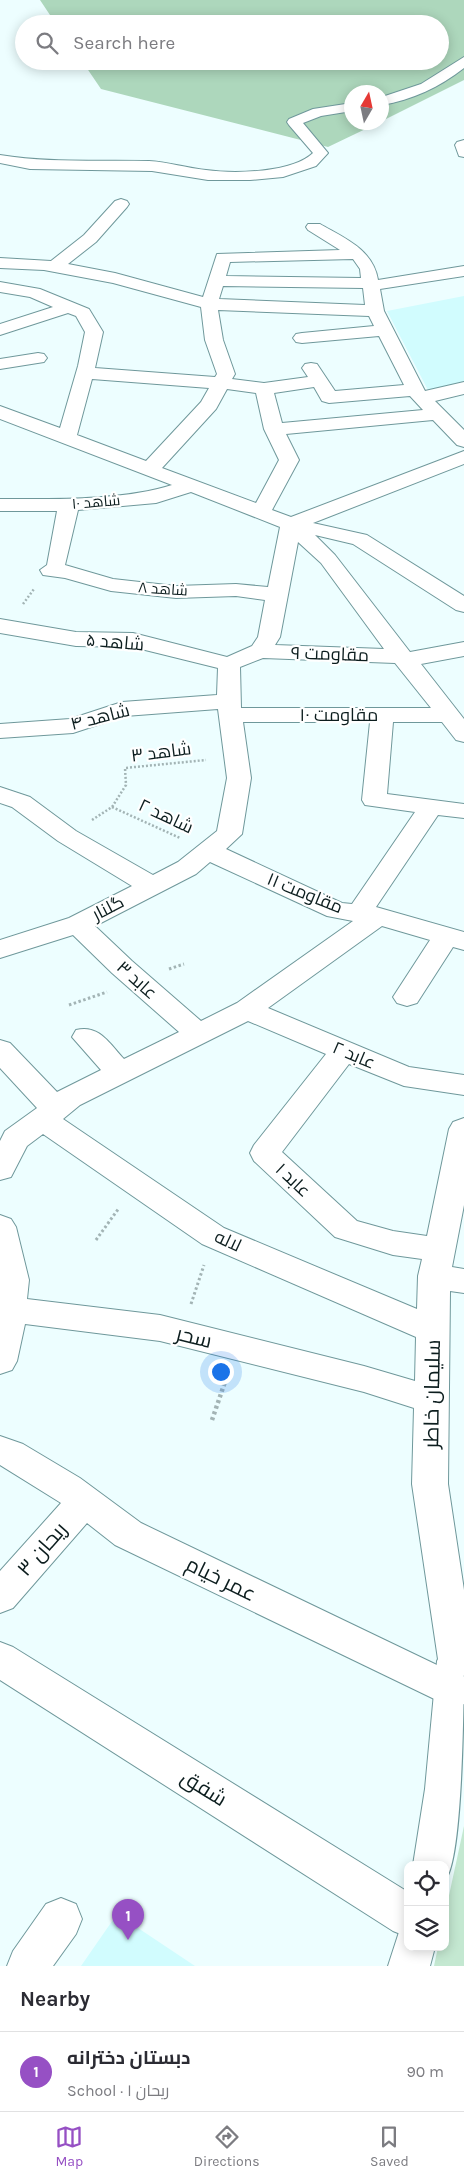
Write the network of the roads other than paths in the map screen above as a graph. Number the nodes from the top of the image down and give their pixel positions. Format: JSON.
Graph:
{"nodes":[{"id":1,"x":464,"y":61,"type":"edge"},
{"id":2,"x":389,"y":100,"type":"edge"},
{"id":3,"x":344,"y":108,"type":"edge"},
{"id":4,"x":464,"y":144,"type":"edge"},
{"id":5,"x":464,"y":153,"type":"edge"},
{"id":6,"x":0,"y":159,"type":"edge"},
{"id":7,"x":121,"y":204,"type":"dead end"},
{"id":8,"x":314,"y":227,"type":"dead end"},
{"id":9,"x":358,"y":254,"type":"junction"},
{"id":10,"x":0,"y":263,"type":"edge"},
{"id":11,"x":53,"y":267,"type":"junction"},
{"id":12,"x":464,"y":271,"type":"edge"},
{"id":13,"x":216,"y":281,"type":"junction"},
{"id":14,"x":370,"y":284,"type":"junction"},
{"id":15,"x":1,"y":288,"type":"edge"},
{"id":16,"x":209,"y":304,"type":"junction"},
{"id":17,"x":70,"y":307,"type":"junction"},
{"id":18,"x":374,"y":310,"type":"junction"},
{"id":19,"x":0,"y":330,"type":"edge"},
{"id":20,"x":385,"y":330,"type":"junction"},
{"id":21,"x":302,"y":338,"type":"dead end"},
{"id":22,"x":38,"y":358,"type":"dead end"},
{"id":23,"x":0,"y":364,"type":"edge"},
{"id":24,"x":309,"y":365,"type":"dead end"},
{"id":25,"x":85,"y":373,"type":"junction"},
{"id":26,"x":320,"y":381,"type":"junction"},
{"id":27,"x":221,"y":383,"type":"junction"},
{"id":28,"x":464,"y":388,"type":"edge"},
{"id":29,"x":264,"y":389,"type":"junction"},
{"id":30,"x":418,"y":394,"type":"junction"},
{"id":31,"x":0,"y":412,"type":"edge"},
{"id":32,"x":438,"y":414,"type":"junction"},
{"id":33,"x":274,"y":429,"type":"junction"},
{"id":34,"x":67,"y":437,"type":"junction"},
{"id":35,"x":464,"y":441,"type":"edge"},
{"id":36,"x":464,"y":457,"type":"edge"},
{"id":37,"x":148,"y":470,"type":"junction"},
{"id":38,"x":190,"y":486,"type":"junction"},
{"id":39,"x":0,"y":505,"type":"edge"},
{"id":40,"x":69,"y":505,"type":"junction"},
{"id":41,"x":261,"y":512,"type":"junction"},
{"id":42,"x":290,"y":524,"type":"junction"},
{"id":43,"x":277,"y":595,"type":"junction"},
{"id":44,"x":464,"y":605,"type":"edge"},
{"id":45,"x":2,"y":627,"type":"edge"},
{"id":46,"x":464,"y":649,"type":"edge"},
{"id":47,"x":260,"y":652,"type":"junction"},
{"id":48,"x":403,"y":658,"type":"junction"},
{"id":49,"x":229,"y":664,"type":"junction"},
{"id":50,"x":230,"y":708,"type":"junction"},
{"id":51,"x":382,"y":715,"type":"junction"},
{"id":52,"x":448,"y":715,"type":"junction"},
{"id":53,"x":0,"y":732,"type":"edge"},
{"id":54,"x":464,"y":735,"type":"edge"},
{"id":55,"x":0,"y":794,"type":"edge"},
{"id":56,"x":430,"y":808,"type":"junction"},
{"id":57,"x":464,"y":811,"type":"edge"},
{"id":58,"x":208,"y":850,"type":"junction"},
{"id":59,"x":152,"y":886,"type":"junction"},
{"id":60,"x":369,"y":915,"type":"junction"},
{"id":61,"x":78,"y":924,"type":"junction"},
{"id":62,"x":455,"y":938,"type":"edge"},
{"id":63,"x":0,"y":949,"type":"edge"},
{"id":64,"x":407,"y":997,"type":"dead end"},
{"id":65,"x":247,"y":1010,"type":"junction"},
{"id":66,"x":198,"y":1034,"type":"junction"},
{"id":67,"x":86,"y":1038,"type":"dead end"},
{"id":68,"x":0,"y":1050,"type":"edge"},
{"id":69,"x":344,"y":1051,"type":"junction"},
{"id":70,"x":121,"y":1072,"type":"junction"},
{"id":71,"x":464,"y":1085,"type":"edge"},
{"id":72,"x":49,"y":1114,"type":"junction"},
{"id":73,"x":464,"y":1129,"type":"edge"},
{"id":74,"x":2,"y":1160,"type":"edge"},
{"id":75,"x":0,"y":1227,"type":"edge"},
{"id":76,"x":446,"y":1269,"type":"edge"},
{"id":77,"x":10,"y":1310,"type":"junction"},
{"id":78,"x":433,"y":1330,"type":"junction"},
{"id":79,"x":0,"y":1362,"type":"edge"},
{"id":80,"x":432,"y":1400,"type":"junction"},
{"id":81,"x":0,"y":1450,"type":"edge"},
{"id":82,"x":85,"y":1500,"type":"junction"},
{"id":83,"x":0,"y":1597,"type":"edge"},
{"id":84,"x":0,"y":1659,"type":"edge"},
{"id":85,"x":458,"y":1670,"type":"edge"},
{"id":86,"x":434,"y":1861,"type":"edge"},
{"id":87,"x":404,"y":1913,"type":"edge"},
{"id":88,"x":61,"y":1919,"type":"dead end"},
{"id":89,"x":413,"y":1951,"type":"edge"},
{"id":90,"x":28,"y":1966,"type":"edge"},
{"id":91,"x":409,"y":1966,"type":"edge"}],
"edges":[{"from":1,"to":2,"type":"street"},
{"from":3,"to":6,"type":"street"},
{"from":4,"to":5,"type":"street"},
{"from":7,"to":11,"type":"street"},
{"from":8,"to":9,"type":"street"},
{"from":9,"to":13,"type":"street"},
{"from":9,"to":14,"type":"street"},
{"from":10,"to":11,"type":"street"},
{"from":11,"to":16,"type":"street"},
{"from":12,"to":14,"type":"street"},
{"from":13,"to":14,"type":"street"},
{"from":13,"to":16,"type":"street"},
{"from":14,"to":18,"type":"street"},
{"from":15,"to":17,"type":"street"},
{"from":16,"to":18,"type":"street"},
{"from":16,"to":27,"type":"street"},
{"from":17,"to":19,"type":"street"},
{"from":17,"to":25,"type":"street"},
{"from":18,"to":20,"type":"street"},
{"from":20,"to":21,"type":"street"},
{"from":20,"to":30,"type":"street"},
{"from":22,"to":23,"type":"street"},
{"from":24,"to":26,"type":"street"},
{"from":25,"to":27,"type":"street"},
{"from":25,"to":34,"type":"street"},
{"from":26,"to":29,"type":"street"},
{"from":26,"to":30,"type":"street"},
{"from":27,"to":29,"type":"street"},
{"from":27,"to":37,"type":"street"},
{"from":28,"to":30,"type":"street"},
{"from":29,"to":33,"type":"street"},
{"from":30,"to":32,"type":"street"},
{"from":31,"to":34,"type":"street"},
{"from":32,"to":33,"type":"street"},
{"from":32,"to":35,"type":"street"},
{"from":33,"to":41,"type":"street"},
{"from":34,"to":37,"type":"street"},
{"from":36,"to":42,"type":"street"},
{"from":37,"to":38,"type":"street"},
{"from":38,"to":40,"type":"street","name":"شاهد ۱۰"},
{"from":38,"to":41,"type":"street"},
{"from":39,"to":40,"type":"street","name":"شاهد ۱۰"},
{"from":40,"to":43,"type":"street","name":"شاهد ۸"},
{"from":41,"to":42,"type":"street"},
{"from":42,"to":43,"type":"street"},
{"from":42,"to":44,"type":"street"},
{"from":42,"to":48,"type":"street"},
{"from":43,"to":47,"type":"street"},
{"from":45,"to":49,"type":"street","name":"شاهد ۵"},
{"from":46,"to":48,"type":"street","name":"مقاومت ۹"},
{"from":47,"to":48,"type":"street","name":"مقاومت ۹"},
{"from":47,"to":49,"type":"street"},
{"from":48,"to":52,"type":"street"},
{"from":49,"to":50,"type":"street","name":"گلنار"},
{"from":50,"to":51,"type":"street","name":"مقاومت ۱۰"},
{"from":50,"to":53,"type":"street","name":"شاهد ۴"},
{"from":50,"to":58,"type":"street","name":"گلنار"},
{"from":51,"to":52,"type":"street","name":"مقاومت ۱۰"},
{"from":51,"to":56,"type":"street"},
{"from":52,"to":54,"type":"street"},
{"from":55,"to":59,"type":"street"},
{"from":56,"to":57,"type":"street"},
{"from":56,"to":60,"type":"street"},
{"from":58,"to":59,"type":"street","name":"گلنار"},
{"from":58,"to":60,"type":"street","name":"مقاومت ۱۱"},
{"from":59,"to":61,"type":"street","name":"گلنار"},
{"from":60,"to":62,"type":"street","name":"مقاومت ۱۱"},
{"from":60,"to":65,"type":"street"},
{"from":61,"to":63,"type":"street","name":"گلنار"},
{"from":61,"to":66,"type":"street","name":"عابد ۳"},
{"from":62,"to":64,"type":"street"},
{"from":65,"to":66,"type":"street"},
{"from":65,"to":69,"type":"street","name":"عابد ۲"},
{"from":66,"to":70,"type":"street"},
{"from":67,"to":70,"type":"street"},
{"from":68,"to":72,"type":"street","name":"لاله"},
{"from":69,"to":71,"type":"street","name":"عابد ۲"},
{"from":69,"to":76,"type":"street","name":"عابد ۱"},
{"from":70,"to":72,"type":"street"},
{"from":72,"to":74,"type":"street"},
{"from":72,"to":78,"type":"street","name":"لاله"},
{"from":73,"to":76,"type":"street","name":"سلیمان خاطر"},
{"from":75,"to":77,"type":"street"},
{"from":76,"to":78,"type":"street","name":"سلیمان خاطر"},
{"from":77,"to":79,"type":"street"},
{"from":77,"to":80,"type":"street","name":"سحر"},
{"from":78,"to":80,"type":"street","name":"سلیمان خاطر"},
{"from":80,"to":85,"type":"street","name":"سلیمان خاطر"},
{"from":81,"to":82,"type":"street","name":"عمر خیام"},
{"from":82,"to":83,"type":"street","name":"ریحان ۳"},
{"from":82,"to":85,"type":"street","name":"عمر خیام"},
{"from":84,"to":87,"type":"street","name":"شفق"},
{"from":85,"to":86,"type":"street","name":"سلیمان خاطر"},
{"from":88,"to":90,"type":"street"},
{"from":89,"to":91,"type":"street"}]}
